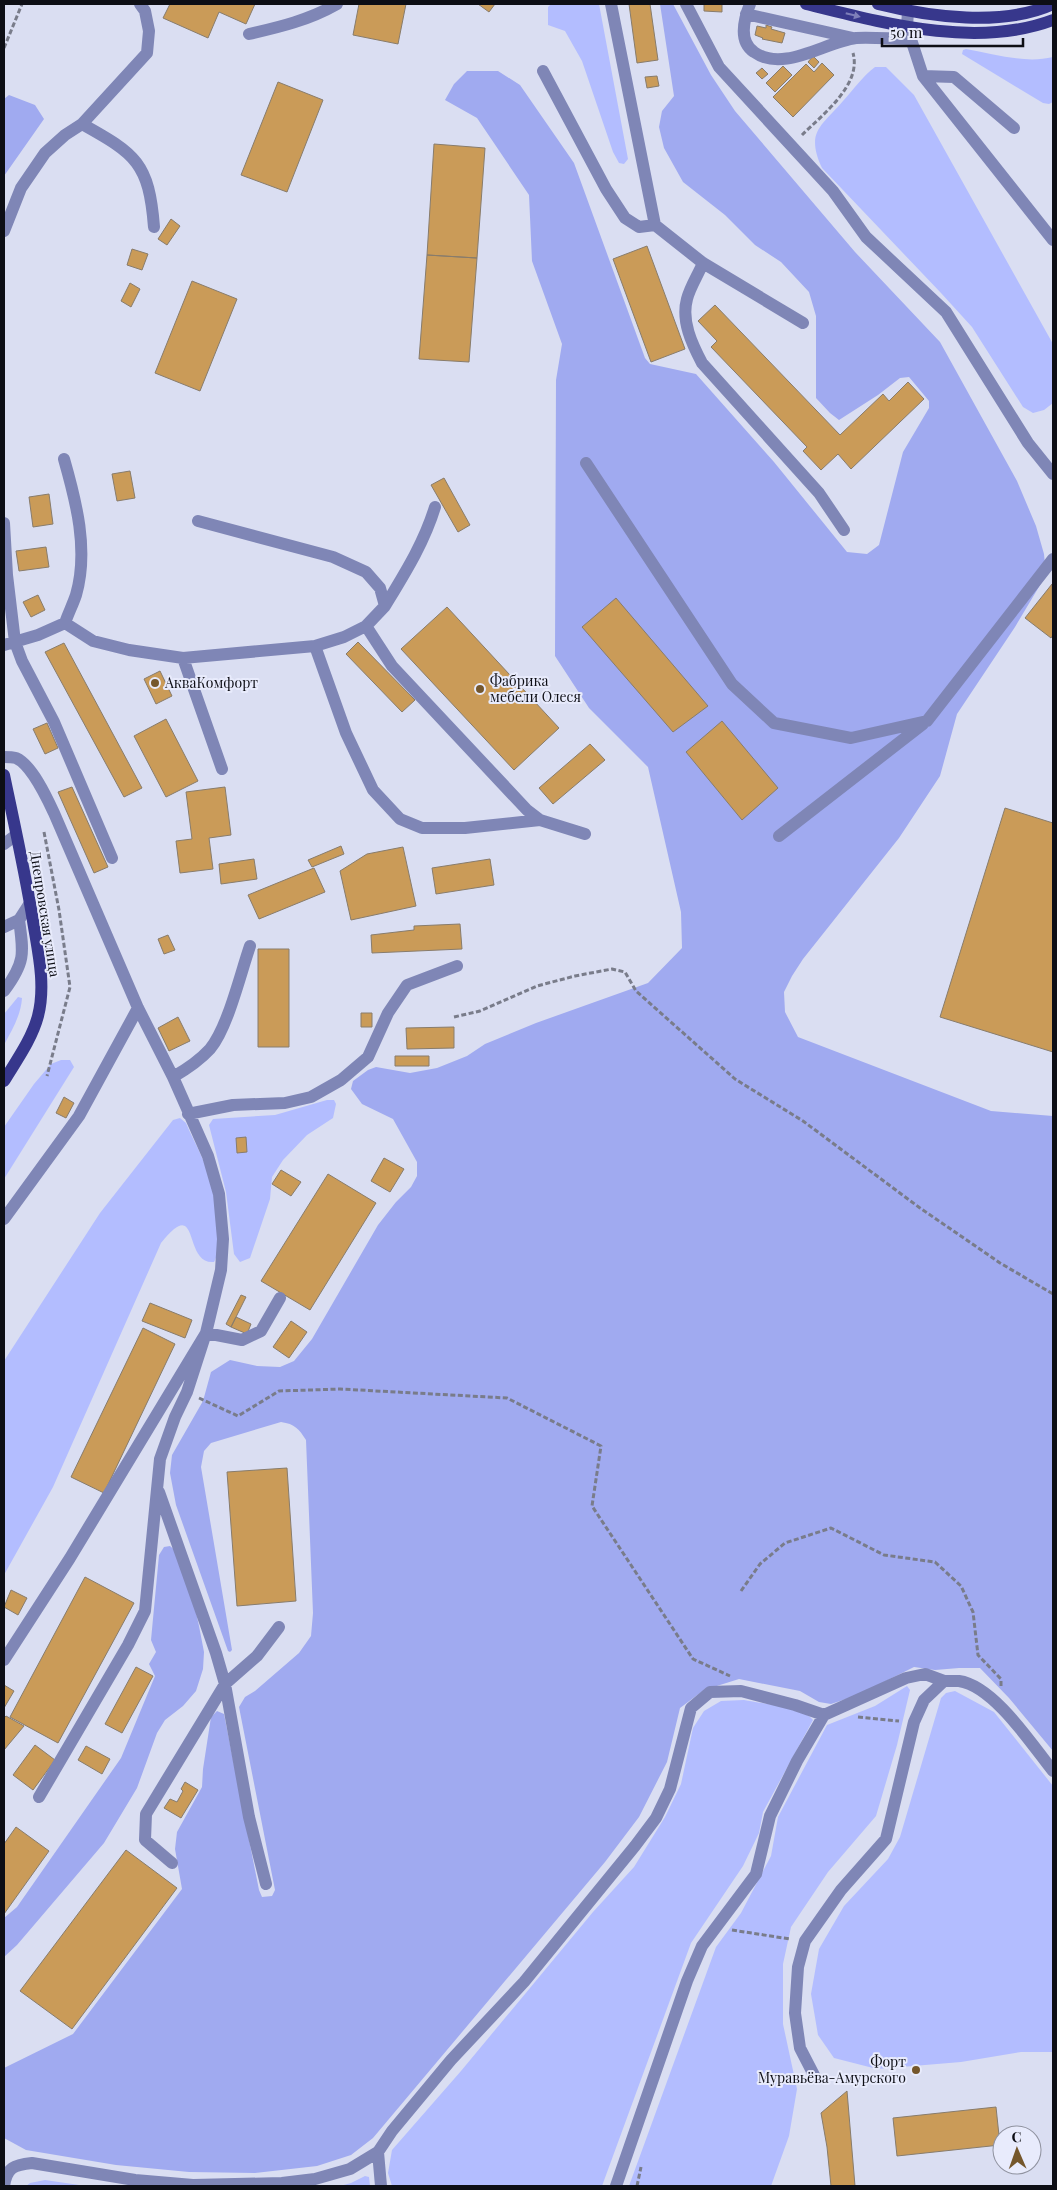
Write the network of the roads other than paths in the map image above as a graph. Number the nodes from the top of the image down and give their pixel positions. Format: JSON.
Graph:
{"nodes":[{"id":1,"x":140,"y":4,"type":"edge"},
{"id":2,"x":337,"y":4,"type":"edge"},
{"id":3,"x":611,"y":4,"type":"edge"},
{"id":4,"x":686,"y":4,"type":"edge"},
{"id":5,"x":806,"y":4,"type":"edge"},
{"id":6,"x":878,"y":4,"type":"edge"},
{"id":7,"x":1053,"y":4,"type":"edge"},
{"id":8,"x":748,"y":9,"type":"edge"},
{"id":9,"x":908,"y":11,"type":"junction"},
{"id":10,"x":1053,"y":20,"type":"edge"},
{"id":11,"x":908,"y":33,"type":"junction"},
{"id":12,"x":248,"y":34,"type":"dead end"},
{"id":13,"x":852,"y":40,"type":"junction"},
{"id":14,"x":543,"y":71,"type":"dead end"},
{"id":15,"x":923,"y":76,"type":"junction"},
{"id":16,"x":82,"y":124,"type":"junction"},
{"id":17,"x":1014,"y":128,"type":"dead end"},
{"id":18,"x":655,"y":225,"type":"junction"},
{"id":19,"x":154,"y":227,"type":"dead end"},
{"id":20,"x":4,"y":231,"type":"edge"},
{"id":21,"x":1053,"y":240,"type":"edge"},
{"id":22,"x":703,"y":263,"type":"junction"},
{"id":23,"x":803,"y":323,"type":"dead end"},
{"id":24,"x":64,"y":458,"type":"dead end"},
{"id":25,"x":586,"y":463,"type":"dead end"},
{"id":26,"x":1053,"y":474,"type":"edge"},
{"id":27,"x":435,"y":508,"type":"dead end"},
{"id":28,"x":198,"y":521,"type":"dead end"},
{"id":29,"x":4,"y":523,"type":"edge"},
{"id":30,"x":844,"y":530,"type":"dead end"},
{"id":31,"x":1053,"y":559,"type":"edge"},
{"id":32,"x":386,"y":606,"type":"junction"},
{"id":33,"x":65,"y":623,"type":"junction"},
{"id":34,"x":366,"y":626,"type":"junction"},
{"id":35,"x":9,"y":643,"type":"edge"},
{"id":36,"x":315,"y":646,"type":"junction"},
{"id":37,"x":183,"y":658,"type":"junction"},
{"id":38,"x":927,"y":721,"type":"junction"},
{"id":39,"x":4,"y":757,"type":"edge"},
{"id":40,"x":222,"y":768,"type":"dead end"},
{"id":41,"x":4,"y":774,"type":"edge"},
{"id":42,"x":540,"y":820,"type":"junction"},
{"id":43,"x":585,"y":834,"type":"dead end"},
{"id":44,"x":16,"y":835,"type":"junction"},
{"id":45,"x":779,"y":836,"type":"dead end"},
{"id":46,"x":4,"y":844,"type":"edge"},
{"id":47,"x":112,"y":858,"type":"dead end"},
{"id":48,"x":30,"y":904,"type":"junction"},
{"id":49,"x":19,"y":920,"type":"junction"},
{"id":50,"x":4,"y":927,"type":"edge"},
{"id":51,"x":250,"y":946,"type":"dead end"},
{"id":52,"x":457,"y":966,"type":"dead end"},
{"id":53,"x":4,"y":991,"type":"edge"},
{"id":54,"x":138,"y":1008,"type":"junction"},
{"id":55,"x":173,"y":1077,"type":"junction"},
{"id":56,"x":4,"y":1080,"type":"edge"},
{"id":57,"x":188,"y":1114,"type":"junction"},
{"id":58,"x":4,"y":1219,"type":"edge"},
{"id":59,"x":280,"y":1298,"type":"dead end"},
{"id":60,"x":206,"y":1333,"type":"junction"},
{"id":61,"x":158,"y":1488,"type":"junction"},
{"id":62,"x":279,"y":1628,"type":"dead end"},
{"id":63,"x":4,"y":1660,"type":"edge"},
{"id":64,"x":944,"y":1681,"type":"junction"},
{"id":65,"x":225,"y":1684,"type":"junction"},
{"id":66,"x":824,"y":1715,"type":"junction"},
{"id":67,"x":1053,"y":1771,"type":"edge"},
{"id":68,"x":39,"y":1797,"type":"dead end"},
{"id":69,"x":172,"y":1863,"type":"dead end"},
{"id":70,"x":266,"y":1884,"type":"dead end"},
{"id":71,"x":816,"y":2079,"type":"dead end"},
{"id":72,"x":378,"y":2152,"type":"junction"},
{"id":73,"x":4,"y":2186,"type":"edge"},
{"id":74,"x":382,"y":2186,"type":"edge"},
{"id":75,"x":616,"y":2186,"type":"edge"}],
"edges":[{"from":1,"to":16,"type":"lane"},
{"from":2,"to":12,"type":"lane"},
{"from":3,"to":18,"type":"lane"},
{"from":4,"to":26,"type":"lane"},
{"from":5,"to":11,"type":"main road","one_way":true},
{"from":6,"to":9,"type":"main road"},
{"from":7,"to":9,"type":"main road"},
{"from":8,"to":13,"type":"lane"},
{"from":8,"to":13,"type":"lane"},
{"from":9,"to":11,"type":"lane"},
{"from":10,"to":11,"type":"main road"},
{"from":11,"to":13,"type":"lane"},
{"from":11,"to":15,"type":"lane"},
{"from":14,"to":18,"type":"lane"},
{"from":15,"to":17,"type":"lane"},
{"from":15,"to":21,"type":"lane"},
{"from":16,"to":19,"type":"lane"},
{"from":16,"to":20,"type":"lane"},
{"from":18,"to":22,"type":"lane"},
{"from":22,"to":23,"type":"lane"},
{"from":22,"to":30,"type":"lane"},
{"from":24,"to":33,"type":"lane"},
{"from":25,"to":38,"type":"lane"},
{"from":27,"to":32,"type":"lane"},
{"from":28,"to":32,"type":"lane"},
{"from":29,"to":35,"type":"lane"},
{"from":31,"to":38,"type":"lane"},
{"from":32,"to":34,"type":"lane"},
{"from":33,"to":35,"type":"lane"},
{"from":33,"to":37,"type":"lane"},
{"from":34,"to":36,"type":"lane"},
{"from":34,"to":42,"type":"lane"},
{"from":35,"to":47,"type":"lane"},
{"from":36,"to":37,"type":"lane"},
{"from":36,"to":42,"type":"lane"},
{"from":37,"to":40,"type":"lane"},
{"from":38,"to":45,"type":"lane"},
{"from":39,"to":54,"type":"lane"},
{"from":41,"to":44,"type":"main road","name":"Днепровская улица"},
{"from":42,"to":43,"type":"lane"},
{"from":44,"to":46,"type":"lane"},
{"from":44,"to":48,"type":"main road","name":"Днепровская улица"},
{"from":48,"to":49,"type":"lane"},
{"from":48,"to":56,"type":"main road","name":"Днепровская улица"},
{"from":49,"to":50,"type":"lane"},
{"from":49,"to":53,"type":"lane"},
{"from":51,"to":55,"type":"lane"},
{"from":52,"to":57,"type":"lane"},
{"from":54,"to":55,"type":"lane"},
{"from":54,"to":58,"type":"lane"},
{"from":55,"to":57,"type":"lane"},
{"from":57,"to":60,"type":"lane"},
{"from":59,"to":60,"type":"lane"},
{"from":60,"to":61,"type":"lane"},
{"from":60,"to":63,"type":"lane"},
{"from":61,"to":65,"type":"lane"},
{"from":61,"to":68,"type":"lane"},
{"from":62,"to":65,"type":"lane"},
{"from":64,"to":66,"type":"lane"},
{"from":64,"to":67,"type":"lane"},
{"from":64,"to":71,"type":"lane"},
{"from":65,"to":69,"type":"lane"},
{"from":65,"to":70,"type":"lane"},
{"from":66,"to":72,"type":"lane"},
{"from":66,"to":75,"type":"lane"},
{"from":72,"to":73,"type":"lane"},
{"from":72,"to":74,"type":"lane"}]}
